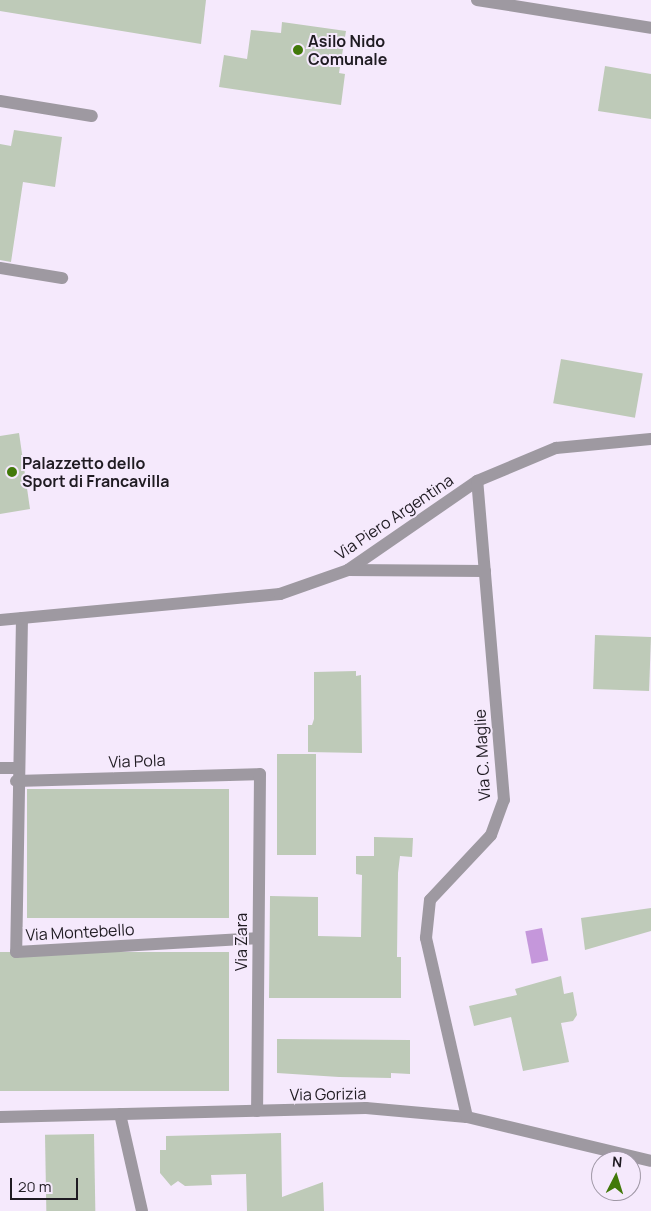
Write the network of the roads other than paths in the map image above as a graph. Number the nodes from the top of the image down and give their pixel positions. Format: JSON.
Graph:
{"nodes":[{"id":1,"x":477,"y":0,"type":"edge"},
{"id":2,"x":651,"y":28,"type":"edge"},
{"id":3,"x":0,"y":100,"type":"edge"},
{"id":4,"x":92,"y":116,"type":"dead end"},
{"id":5,"x":0,"y":268,"type":"edge"},
{"id":6,"x":62,"y":278,"type":"dead end"},
{"id":7,"x":651,"y":439,"type":"edge"},
{"id":8,"x":477,"y":481,"type":"junction"},
{"id":9,"x":348,"y":570,"type":"junction"},
{"id":10,"x":484,"y":571,"type":"junction"},
{"id":11,"x":22,"y":618,"type":"junction"},
{"id":12,"x":0,"y":620,"type":"edge"},
{"id":13,"x":0,"y":768,"type":"edge"},
{"id":14,"x":17,"y":768,"type":"junction"},
{"id":15,"x":260,"y":774,"type":"joint"},
{"id":16,"x":16,"y":781,"type":"junction"},
{"id":17,"x":257,"y":938,"type":"junction"},
{"id":18,"x":257,"y":1111,"type":"junction"},
{"id":19,"x":120,"y":1114,"type":"junction"},
{"id":20,"x":0,"y":1117,"type":"edge"},
{"id":21,"x":467,"y":1117,"type":"junction"},
{"id":22,"x":651,"y":1161,"type":"edge"},
{"id":23,"x":142,"y":1211,"type":"edge"}],
"edges":[{"from":1,"to":2,"type":"street"},
{"from":3,"to":4,"type":"street"},
{"from":5,"to":6,"type":"street"},
{"from":7,"to":8,"type":"street","name":"Via Piero Argentina"},
{"from":8,"to":9,"type":"street","name":"Via Piero Argentina"},
{"from":8,"to":10,"type":"street","name":"Via C. Maglie"},
{"from":9,"to":10,"type":"street"},
{"from":9,"to":11,"type":"street","name":"Via Piero Argentina"},
{"from":10,"to":21,"type":"street","name":"Via C. Maglie"},
{"from":11,"to":12,"type":"street","name":"Via Piero Argentina"},
{"from":11,"to":14,"type":"street"},
{"from":13,"to":14,"type":"street"},
{"from":14,"to":16,"type":"street"},
{"from":15,"to":16,"type":"street","name":"Via Pola"},
{"from":15,"to":17,"type":"street","name":"Via Zara"},
{"from":16,"to":17,"type":"street","name":"Via Montebello"},
{"from":17,"to":18,"type":"street","name":"Via Zara"},
{"from":18,"to":19,"type":"street","name":"Via Gorizia"},
{"from":18,"to":21,"type":"street","name":"Via Gorizia"},
{"from":19,"to":20,"type":"street","name":"Via Gorizia"},
{"from":19,"to":23,"type":"street"},
{"from":21,"to":22,"type":"street","name":"Via Gorizia"}]}
